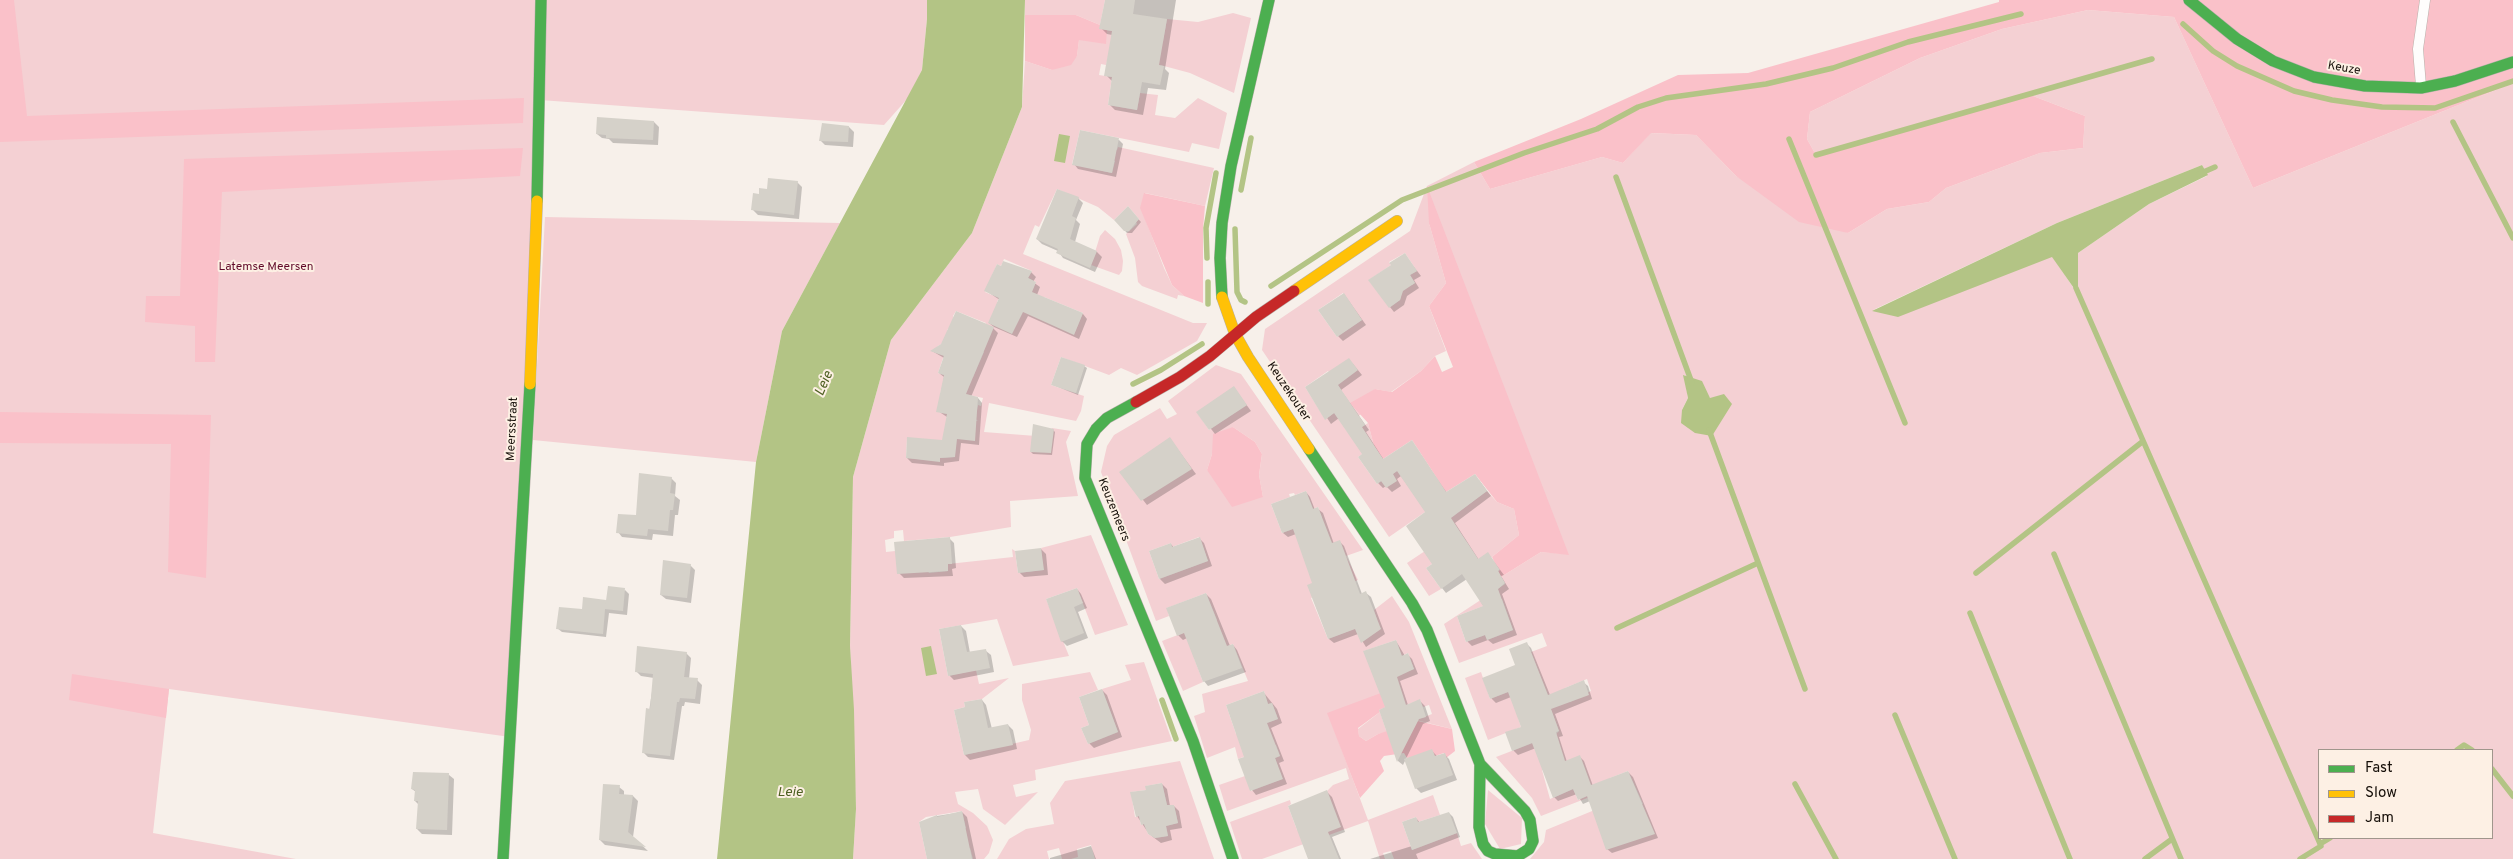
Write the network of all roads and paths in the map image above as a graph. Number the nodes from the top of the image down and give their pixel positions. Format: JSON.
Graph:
{"nodes":[{"id":1,"x":542,"y":0,"type":"edge"},
{"id":2,"x":1269,"y":0,"type":"edge"},
{"id":3,"x":2189,"y":0,"type":"edge"},
{"id":4,"x":2425,"y":0,"type":"edge"},
{"id":5,"x":2513,"y":62,"type":"edge"},
{"id":6,"x":2421,"y":88,"type":"junction"},
{"id":7,"x":1397,"y":221,"type":"dead end"},
{"id":8,"x":1234,"y":334,"type":"junction"},
{"id":9,"x":1480,"y":764,"type":"junction"},
{"id":10,"x":502,"y":859,"type":"edge"},
{"id":11,"x":1233,"y":859,"type":"edge"}],
"edges":[{"from":1,"to":10,"type":"street","name":"Meersstraat"},
{"from":2,"to":8,"type":"street","name":"Keuzekouter"},
{"from":3,"to":6,"type":"street","name":"Keuze"},
{"from":4,"to":6,"type":"lane"},
{"from":5,"to":6,"type":"street","name":"Keuze"},
{"from":7,"to":8,"type":"street","name":"Keuzemeers"},
{"from":8,"to":9,"type":"street","name":"Keuzekouter"},
{"from":8,"to":11,"type":"street","name":"Keuzemeers"},
{"from":9,"to":9,"type":"street","name":"Keuzekouter"}]}
